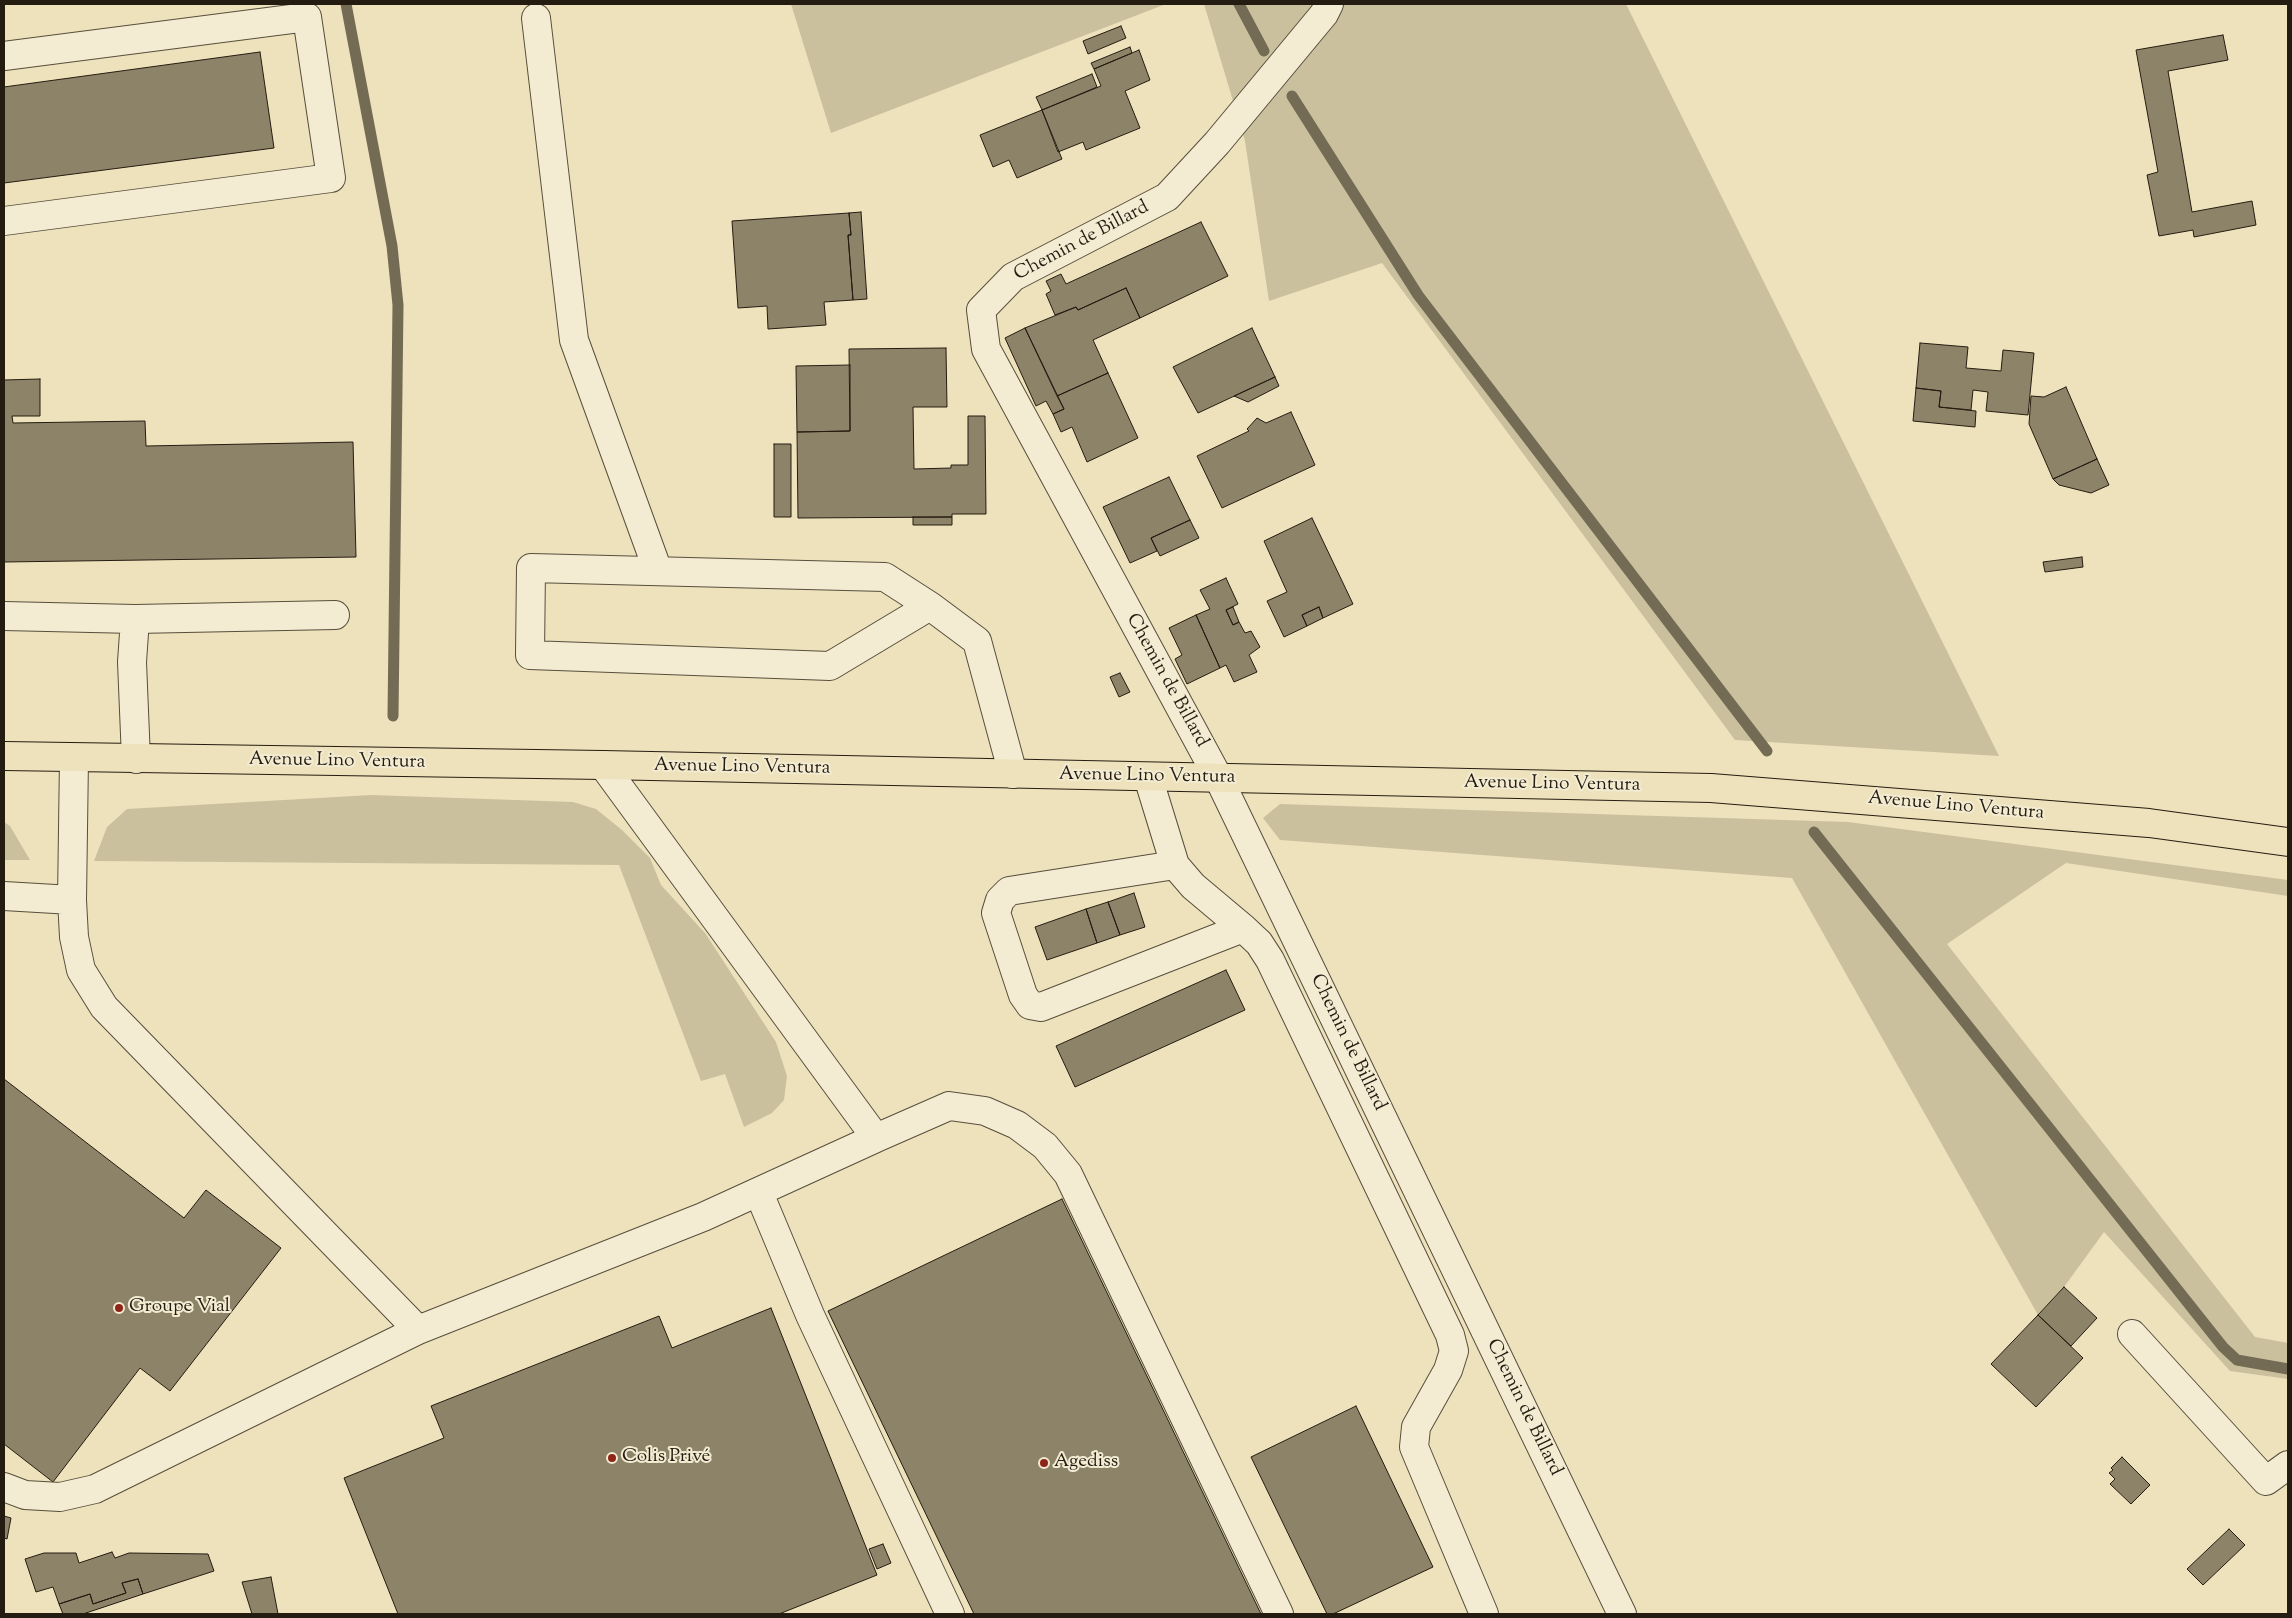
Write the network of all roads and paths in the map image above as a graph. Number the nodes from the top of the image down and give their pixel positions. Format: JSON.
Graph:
{"nodes":[{"id":1,"x":1329,"y":4,"type":"edge"},
{"id":2,"x":536,"y":18,"type":"dead end"},
{"id":3,"x":4,"y":56,"type":"edge"},
{"id":4,"x":4,"y":221,"type":"edge"},
{"id":5,"x":658,"y":571,"type":"junction"},
{"id":6,"x":930,"y":606,"type":"junction"},
{"id":7,"x":335,"y":615,"type":"dead end"},
{"id":8,"x":4,"y":616,"type":"edge"},
{"id":9,"x":135,"y":618,"type":"junction"},
{"id":10,"x":4,"y":756,"type":"edge"},
{"id":11,"x":74,"y":758,"type":"junction"},
{"id":12,"x":136,"y":759,"type":"junction"},
{"id":13,"x":603,"y":766,"type":"junction"},
{"id":14,"x":1013,"y":774,"type":"junction"},
{"id":15,"x":1148,"y":778,"type":"junction"},
{"id":16,"x":1220,"y":779,"type":"junction"},
{"id":17,"x":2288,"y":842,"type":"edge"},
{"id":18,"x":1175,"y":865,"type":"junction"},
{"id":19,"x":4,"y":896,"type":"edge"},
{"id":20,"x":72,"y":900,"type":"junction"},
{"id":21,"x":1243,"y":928,"type":"junction"},
{"id":22,"x":876,"y":1138,"type":"junction"},
{"id":23,"x":759,"y":1193,"type":"junction"},
{"id":24,"x":418,"y":1330,"type":"junction"},
{"id":25,"x":2132,"y":1334,"type":"dead end"},
{"id":26,"x":2288,"y":1465,"type":"edge"},
{"id":27,"x":4,"y":1487,"type":"edge"},
{"id":28,"x":950,"y":1614,"type":"edge"},
{"id":29,"x":1279,"y":1614,"type":"edge"},
{"id":30,"x":1484,"y":1614,"type":"edge"},
{"id":31,"x":1622,"y":1614,"type":"edge"}],
"edges":[{"from":1,"to":16,"type":"street","name":"Chemin de Billard"},
{"from":2,"to":5,"type":"street"},
{"from":3,"to":4,"type":"street"},
{"from":5,"to":6,"type":"street"},
{"from":5,"to":6,"type":"street"},
{"from":6,"to":14,"type":"street"},
{"from":7,"to":9,"type":"street"},
{"from":8,"to":9,"type":"street"},
{"from":9,"to":12,"type":"street"},
{"from":10,"to":11,"type":"main road","name":"Avenue Lino Ventura"},
{"from":11,"to":12,"type":"main road","name":"Avenue Lino Ventura"},
{"from":11,"to":20,"type":"street"},
{"from":12,"to":13,"type":"main road","name":"Avenue Lino Ventura"},
{"from":13,"to":14,"type":"main road","name":"Avenue Lino Ventura"},
{"from":13,"to":22,"type":"street"},
{"from":14,"to":15,"type":"main road","name":"Avenue Lino Ventura"},
{"from":15,"to":16,"type":"main road","name":"Avenue Lino Ventura"},
{"from":15,"to":18,"type":"street"},
{"from":16,"to":17,"type":"main road","name":"Avenue Lino Ventura"},
{"from":16,"to":31,"type":"street","name":"Chemin de Billard"},
{"from":18,"to":21,"type":"street"},
{"from":18,"to":21,"type":"street"},
{"from":19,"to":20,"type":"street"},
{"from":20,"to":24,"type":"street"},
{"from":21,"to":30,"type":"street"},
{"from":22,"to":23,"type":"street"},
{"from":22,"to":29,"type":"street"},
{"from":23,"to":24,"type":"street"},
{"from":23,"to":28,"type":"street"},
{"from":24,"to":27,"type":"street"},
{"from":25,"to":26,"type":"street"}]}
